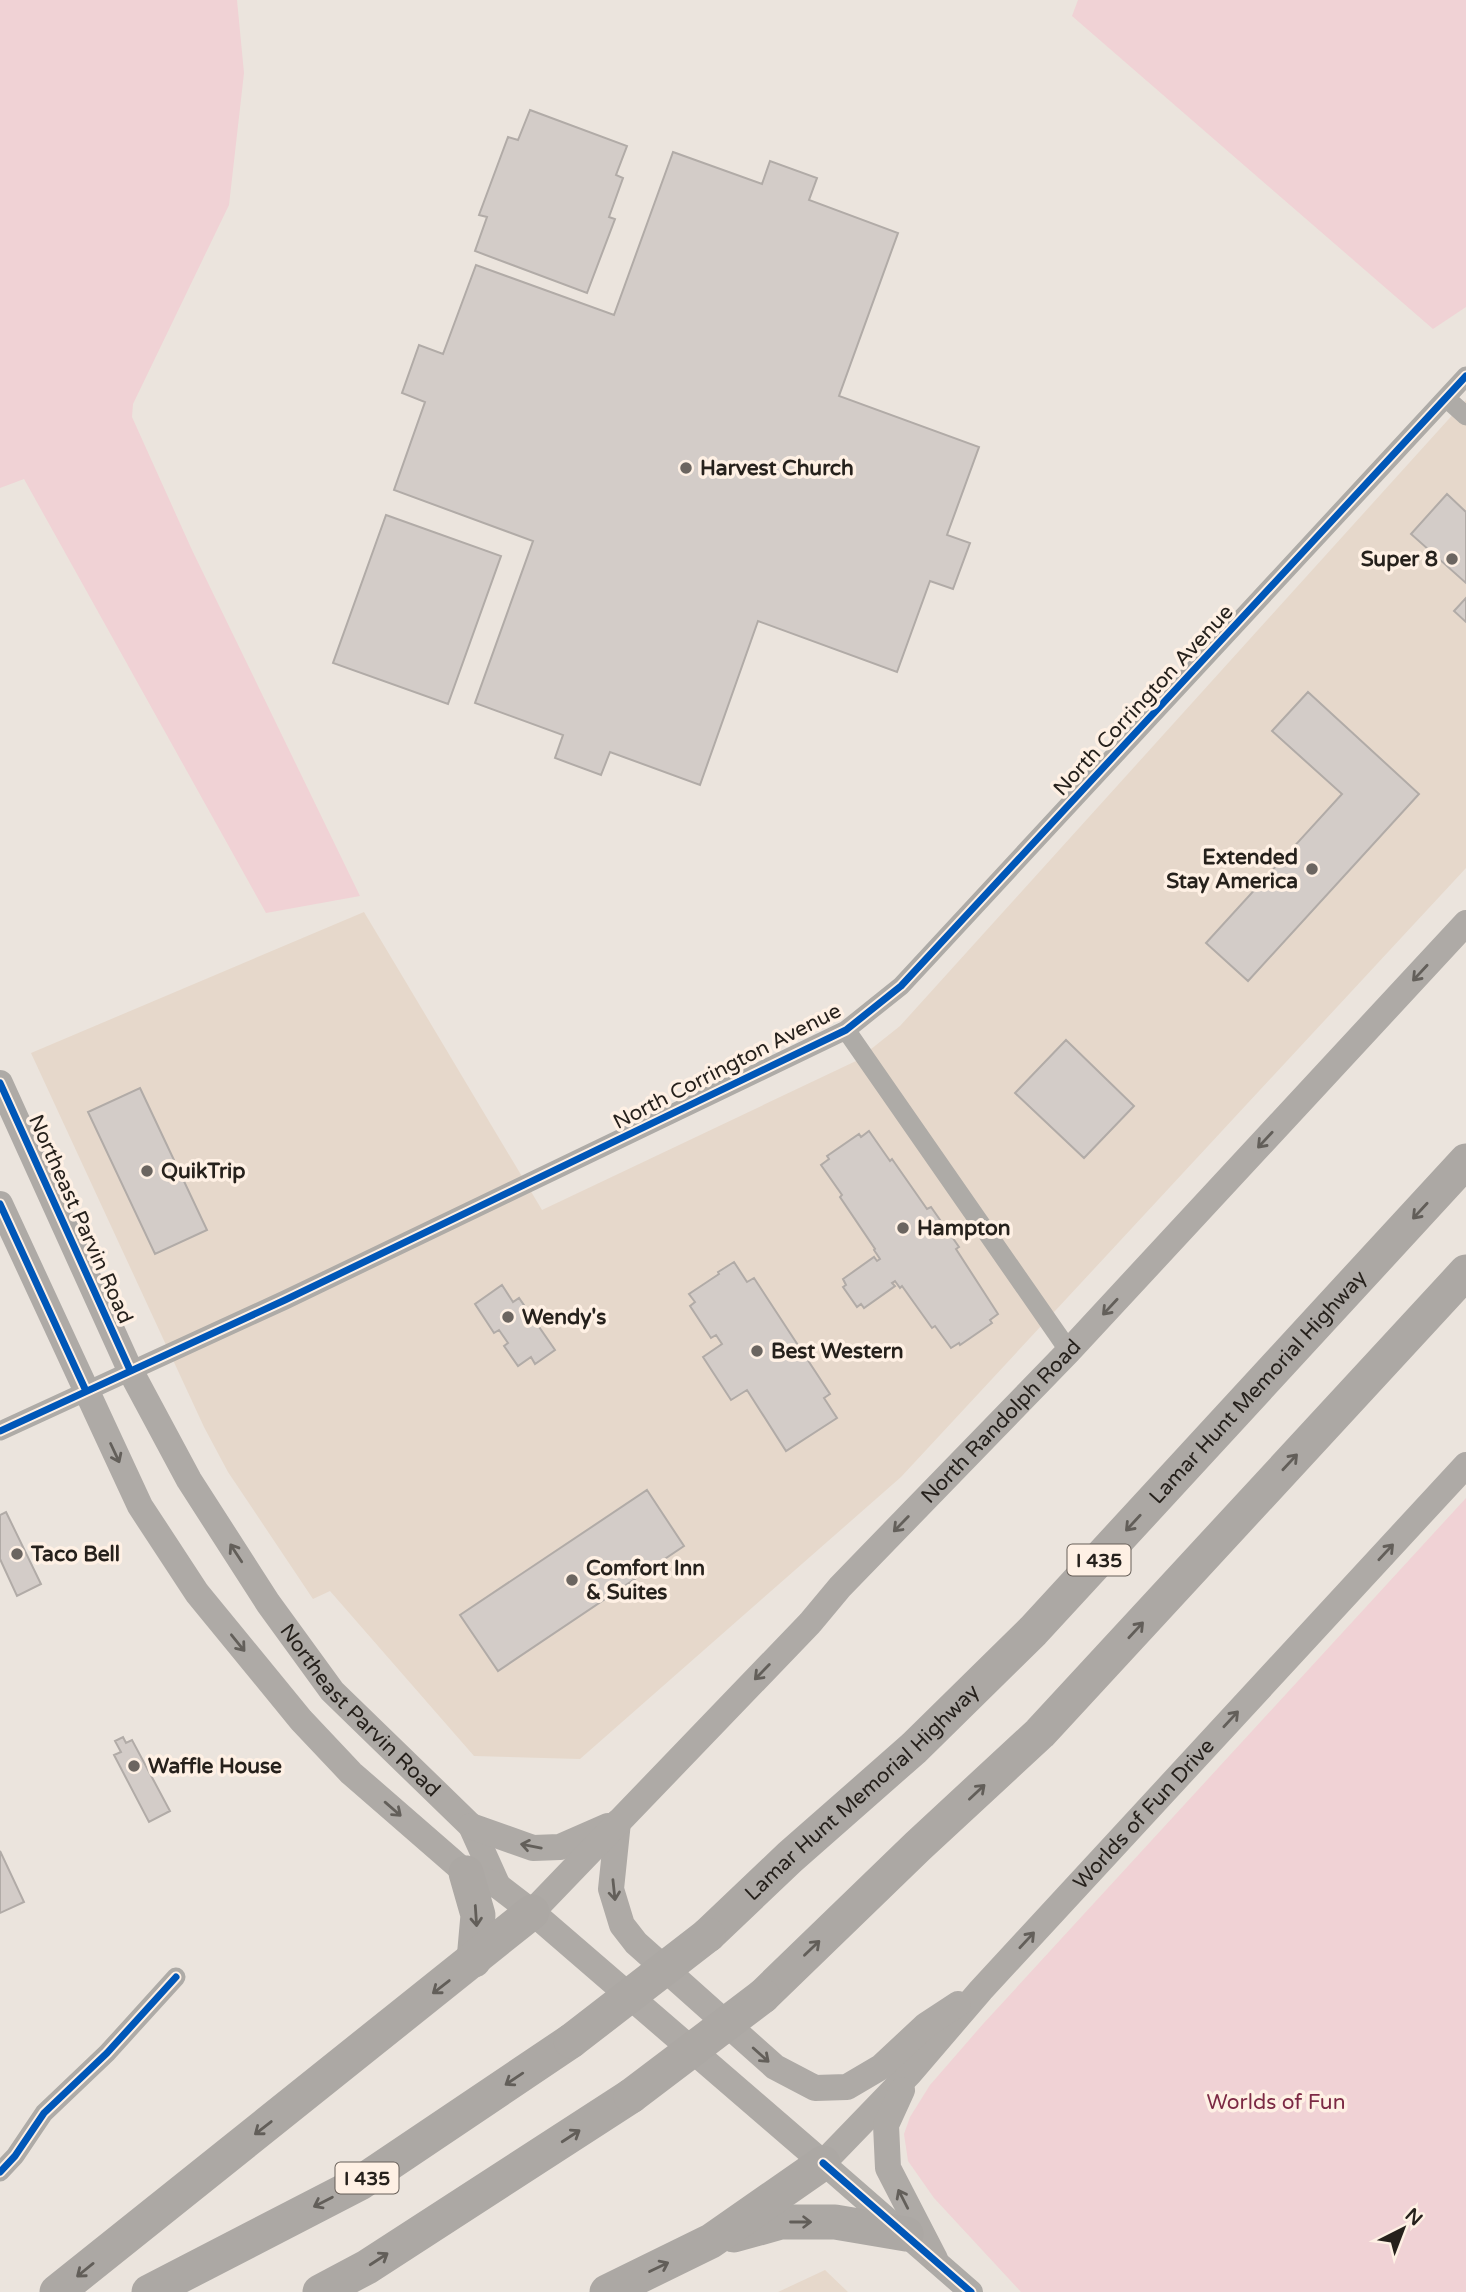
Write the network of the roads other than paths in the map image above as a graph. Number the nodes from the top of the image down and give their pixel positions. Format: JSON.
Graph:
{"nodes":[{"id":1,"x":1466,"y":376,"type":"edge"},
{"id":2,"x":1446,"y":398,"type":"junction"},
{"id":3,"x":1466,"y":416,"type":"edge"},
{"id":4,"x":1466,"y":923,"type":"edge"},
{"id":5,"x":846,"y":1030,"type":"junction"},
{"id":6,"x":0,"y":1083,"type":"edge"},
{"id":7,"x":1466,"y":1161,"type":"edge"},
{"id":8,"x":0,"y":1204,"type":"edge"},
{"id":9,"x":1466,"y":1272,"type":"edge"},
{"id":10,"x":1069,"y":1351,"type":"junction"},
{"id":11,"x":130,"y":1370,"type":"junction"},
{"id":12,"x":86,"y":1391,"type":"junction"},
{"id":13,"x":0,"y":1431,"type":"edge"},
{"id":14,"x":1466,"y":1465,"type":"edge"},
{"id":15,"x":618,"y":1822,"type":"junction"},
{"id":16,"x":471,"y":1826,"type":"junction"},
{"id":17,"x":466,"y":1873,"type":"junction"},
{"id":18,"x":498,"y":1885,"type":"junction"},
{"id":19,"x":532,"y":1912,"type":"junction"},
{"id":20,"x":474,"y":1960,"type":"junction"},
{"id":21,"x":176,"y":1977,"type":"dead end"},
{"id":22,"x":981,"y":1990,"type":"junction"},
{"id":23,"x":909,"y":2074,"type":"junction"},
{"id":24,"x":824,"y":2163,"type":"junction"},
{"id":25,"x":0,"y":2172,"type":"edge"},
{"id":26,"x":906,"y":2234,"type":"junction"},
{"id":27,"x":711,"y":2241,"type":"junction"},
{"id":28,"x":935,"y":2259,"type":"junction"},
{"id":29,"x":57,"y":2292,"type":"edge"},
{"id":30,"x":149,"y":2292,"type":"edge"},
{"id":31,"x":320,"y":2292,"type":"edge"},
{"id":32,"x":607,"y":2292,"type":"edge"},
{"id":33,"x":971,"y":2292,"type":"edge"}],
"edges":[{"from":1,"to":2,"type":"street","name":"North Corrington Avenue"},
{"from":2,"to":3,"type":"street"},
{"from":2,"to":5,"type":"street","name":"North Corrington Avenue"},
{"from":4,"to":10,"type":"main road","name":"North Randolph Road","one_way":true},
{"from":5,"to":10,"type":"street"},
{"from":5,"to":11,"type":"street","name":"North Corrington Avenue"},
{"from":6,"to":11,"type":"main road","name":"Northeast Parvin Road"},
{"from":7,"to":30,"type":"highway","name":"Lamar Hunt Memorial Highway","number":"I 435","one_way":true,"bridge":true},
{"from":8,"to":12,"type":"main road","name":"Northeast Parvin Road"},
{"from":31,"to":9,"type":"highway","one_way":true,"bridge":true},
{"from":10,"to":15,"type":"main road","name":"North Randolph Road","one_way":true},
{"from":11,"to":12,"type":"street","name":"North Corrington Avenue"},
{"from":16,"to":11,"type":"main road","name":"Northeast Parvin Road","one_way":true},
{"from":12,"to":13,"type":"street","name":"North Corrington Avenue"},
{"from":12,"to":17,"type":"main road","name":"Northeast Parvin Road","one_way":true},
{"from":22,"to":14,"type":"main road","name":"Worlds of Fun Drive","one_way":true},
{"from":15,"to":16,"type":"main road","one_way":true},
{"from":15,"to":19,"type":"main road","name":"North Randolph Road"},
{"from":15,"to":22,"type":"main road","one_way":true},
{"from":16,"to":18,"type":"main road","name":"Northeast Parvin Road"},
{"from":17,"to":18,"type":"main road","name":"Northeast Parvin Road"},
{"from":17,"to":20,"type":"highway","one_way":true},
{"from":18,"to":19,"type":"main road","name":"Northeast Parvin Road"},
{"from":19,"to":20,"type":"highway"},
{"from":19,"to":24,"type":"main road","name":"Northeast Parvin Road"},
{"from":20,"to":29,"type":"highway","one_way":true},
{"from":21,"to":25,"type":"street"},
{"from":22,"to":23,"type":"main road","name":"Worlds of Fun Drive"},
{"from":23,"to":24,"type":"main road","name":"Worlds of Fun Drive"},
{"from":28,"to":23,"type":"main road","one_way":true},
{"from":24,"to":26,"type":"street","name":"Northeast Parvin Road"},
{"from":24,"to":27,"type":"highway"},
{"from":27,"to":26,"type":"highway","one_way":true},
{"from":26,"to":28,"type":"street","name":"Northeast Parvin Road"},
{"from":32,"to":27,"type":"highway","one_way":true},
{"from":28,"to":33,"type":"street","name":"Northeast Parvin Road"}]}
